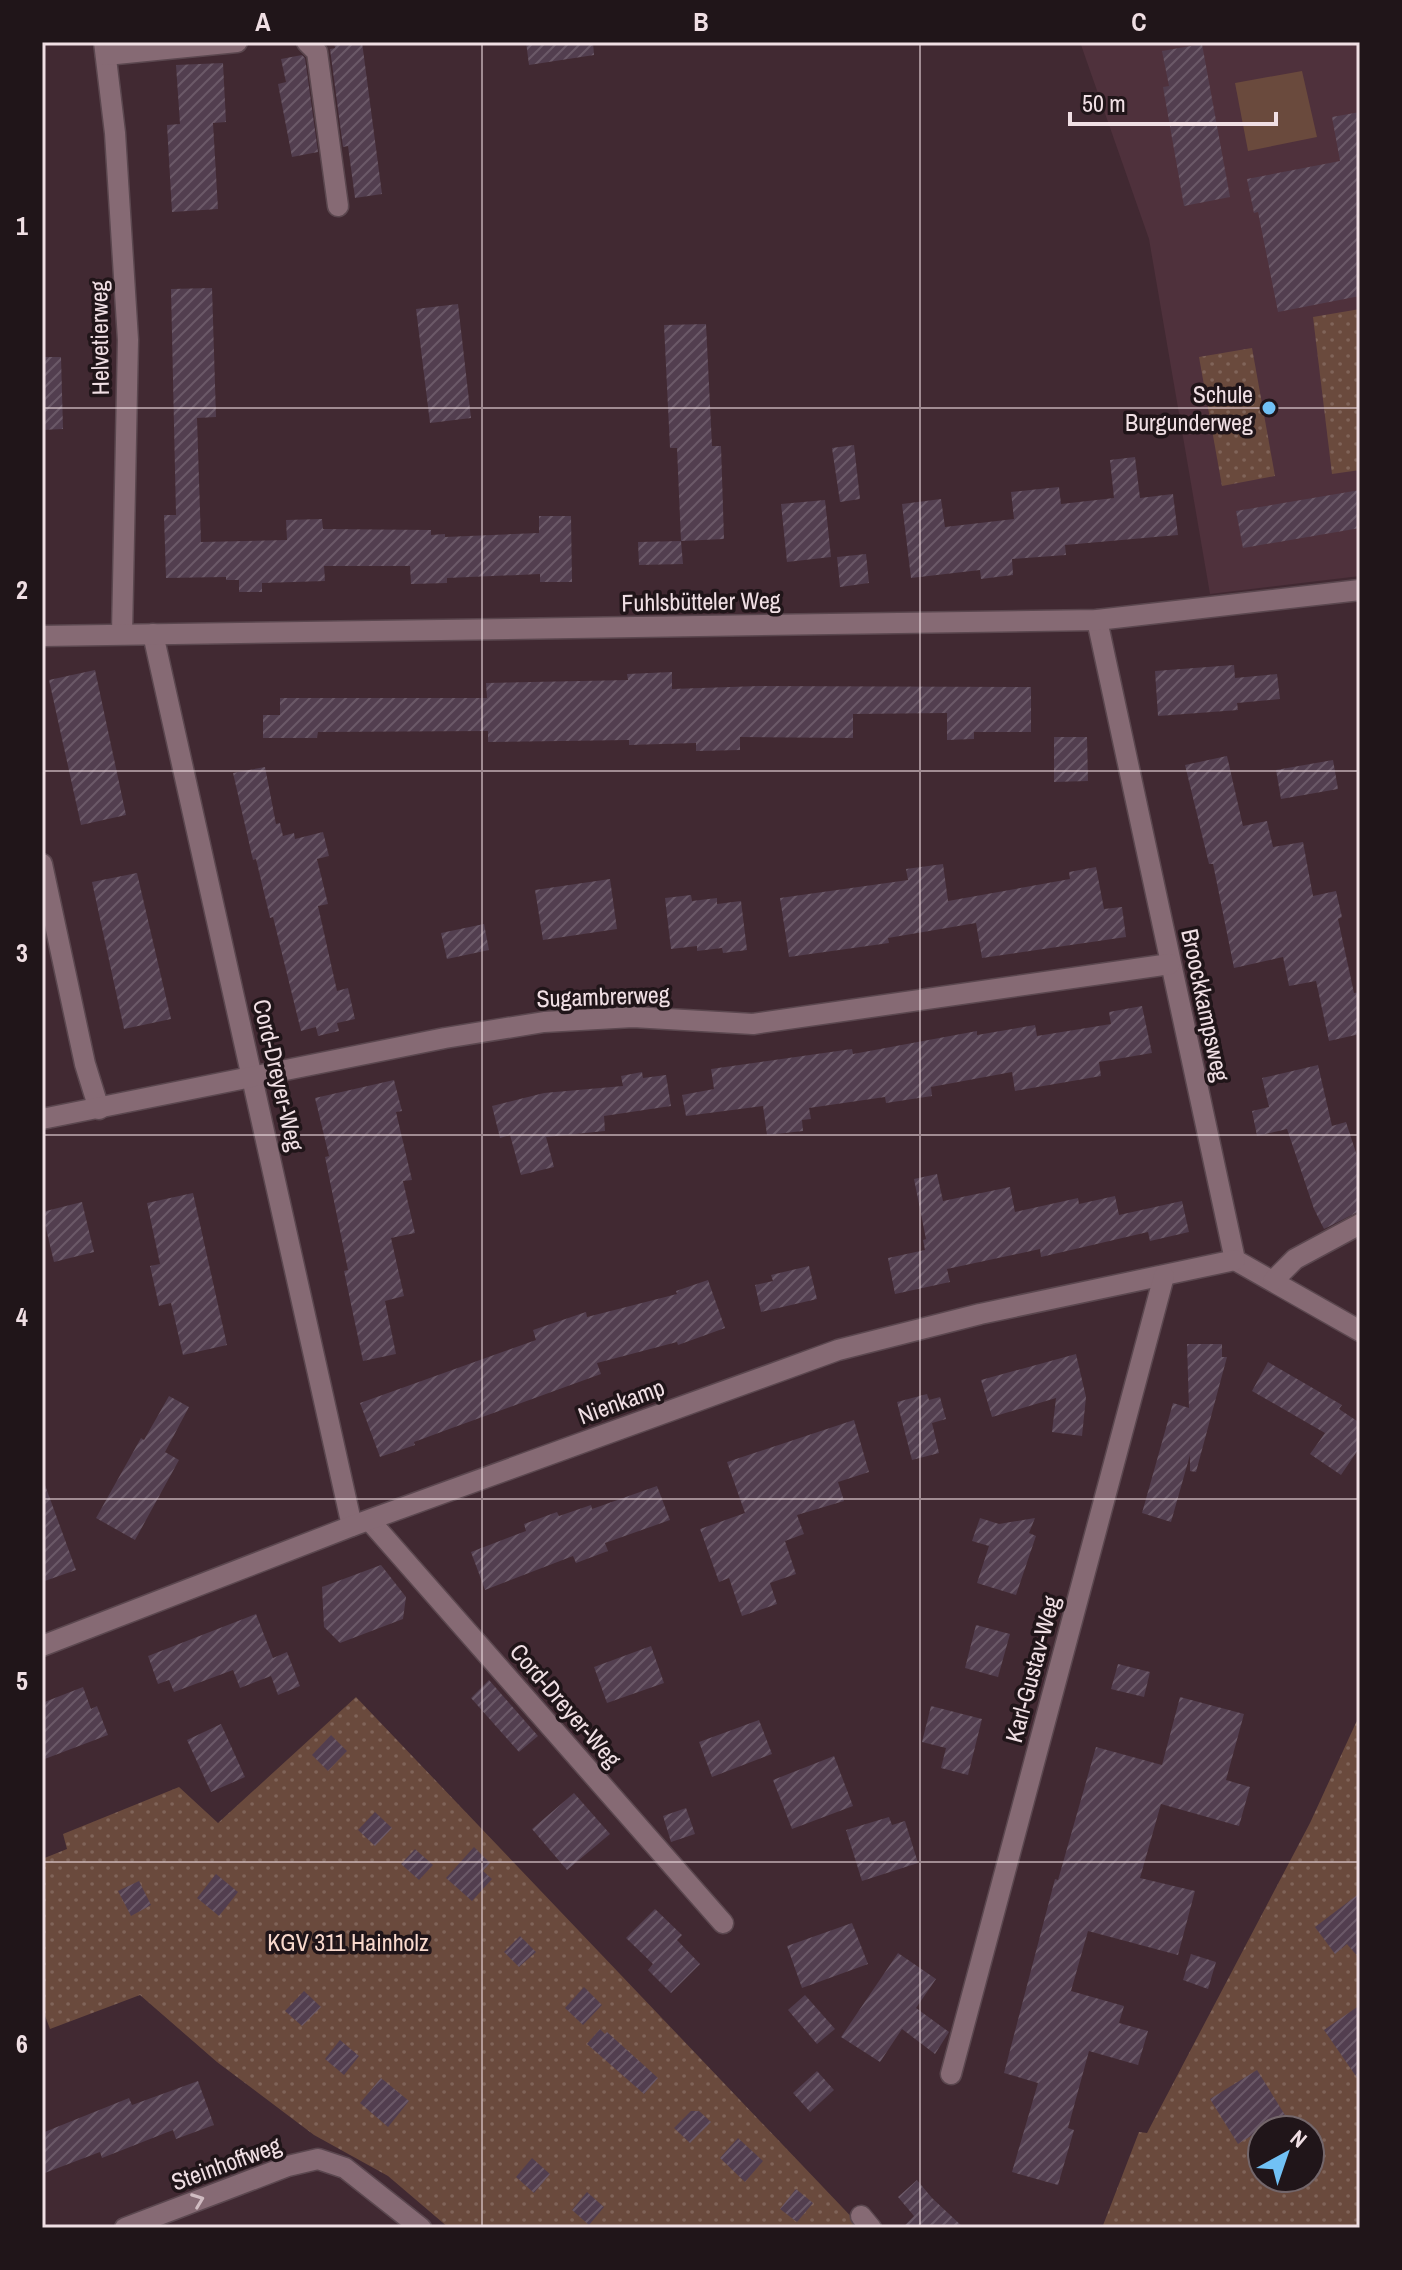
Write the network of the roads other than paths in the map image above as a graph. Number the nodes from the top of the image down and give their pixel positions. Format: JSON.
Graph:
{"nodes":[{"id":1,"x":237,"y":42,"type":"edge"},
{"id":2,"x":307,"y":42,"type":"edge"},
{"id":3,"x":105,"y":48,"type":"edge"},
{"id":4,"x":338,"y":206,"type":"dead end"},
{"id":5,"x":1360,"y":590,"type":"edge"},
{"id":6,"x":1097,"y":620,"type":"junction"},
{"id":7,"x":122,"y":634,"type":"junction"},
{"id":8,"x":153,"y":634,"type":"junction"},
{"id":9,"x":42,"y":636,"type":"edge"},
{"id":10,"x":42,"y":864,"type":"edge"},
{"id":11,"x":1170,"y":964,"type":"junction"},
{"id":12,"x":253,"y":1078,"type":"junction"},
{"id":13,"x":99,"y":1109,"type":"junction"},
{"id":14,"x":42,"y":1119,"type":"edge"},
{"id":15,"x":1360,"y":1224,"type":"edge"},
{"id":16,"x":1235,"y":1260,"type":"junction"},
{"id":17,"x":1164,"y":1276,"type":"junction"},
{"id":18,"x":1273,"y":1281,"type":"junction"},
{"id":19,"x":1360,"y":1331,"type":"edge"},
{"id":20,"x":361,"y":1524,"type":"junction"},
{"id":21,"x":42,"y":1646,"type":"edge"},
{"id":22,"x":723,"y":1923,"type":"dead end"},
{"id":23,"x":951,"y":2074,"type":"dead end"},
{"id":24,"x":125,"y":2228,"type":"edge"},
{"id":25,"x":421,"y":2228,"type":"edge"}],
"edges":[{"from":1,"to":3,"type":"street"},
{"from":2,"to":4,"type":"street"},
{"from":3,"to":7,"type":"street","name":"Helvetierweg"},
{"from":5,"to":6,"type":"street","name":"Fuhlsbütteler Weg"},
{"from":6,"to":8,"type":"street","name":"Fuhlsbütteler Weg"},
{"from":6,"to":11,"type":"street","name":"Broockkampsweg"},
{"from":7,"to":8,"type":"street","name":"Fuhlsbütteler Weg"},
{"from":7,"to":9,"type":"street","name":"Fuhlsbütteler Weg"},
{"from":8,"to":12,"type":"street","name":"Cord-Dreyer-Weg"},
{"from":10,"to":13,"type":"street"},
{"from":11,"to":12,"type":"street","name":"Sugambrerweg"},
{"from":11,"to":16,"type":"street","name":"Broockkampsweg"},
{"from":12,"to":13,"type":"street","name":"Sugambrerweg"},
{"from":12,"to":20,"type":"street","name":"Cord-Dreyer-Weg"},
{"from":13,"to":14,"type":"street","name":"Sugambrerweg"},
{"from":15,"to":18,"type":"street"},
{"from":16,"to":17,"type":"street","name":"Nienkamp"},
{"from":16,"to":18,"type":"street"},
{"from":17,"to":20,"type":"street","name":"Nienkamp"},
{"from":17,"to":23,"type":"street","name":"Karl-Gustav-Weg"},
{"from":18,"to":19,"type":"street"},
{"from":20,"to":21,"type":"street","name":"Nienkamp"},
{"from":20,"to":22,"type":"street","name":"Cord-Dreyer-Weg"},
{"from":24,"to":25,"type":"street","name":"Steinhoffweg","one_way":true}]}
